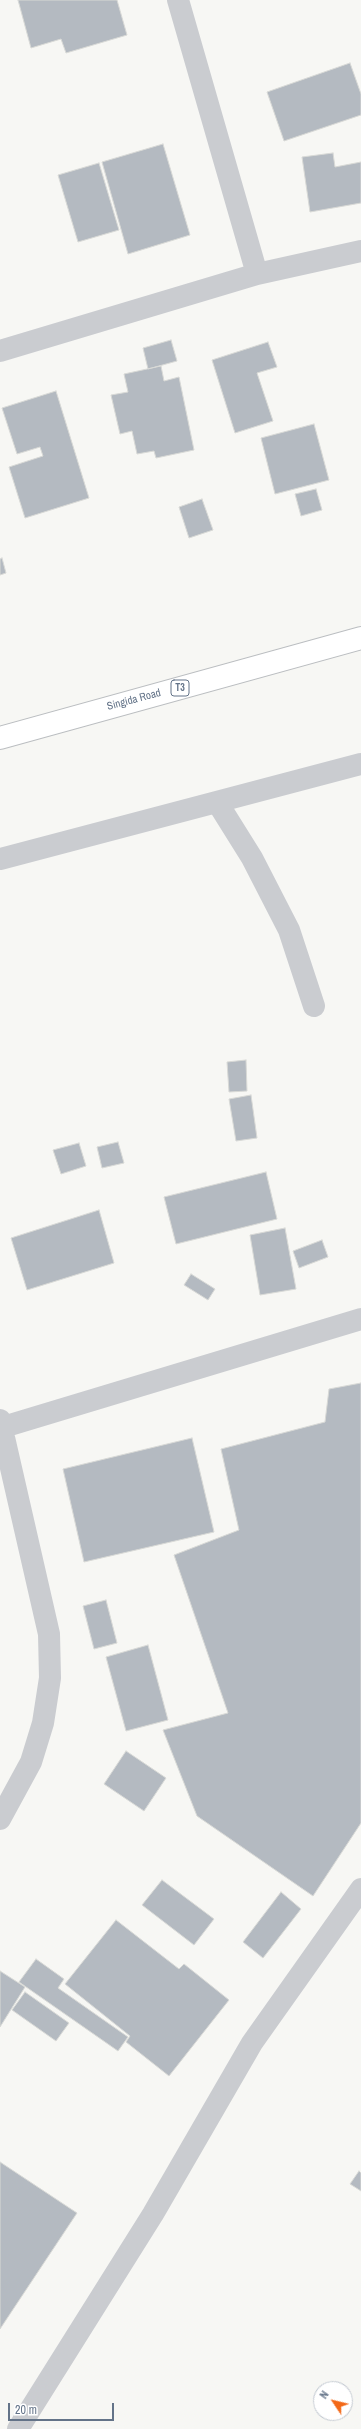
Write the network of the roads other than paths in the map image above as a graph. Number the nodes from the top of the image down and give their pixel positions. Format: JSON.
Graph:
{"nodes":[{"id":1,"x":178,"y":0,"type":"edge"},
{"id":2,"x":361,"y":251,"type":"edge"},
{"id":3,"x":257,"y":274,"type":"junction"},
{"id":4,"x":0,"y":351,"type":"edge"},
{"id":5,"x":361,"y":638,"type":"edge"},
{"id":6,"x":0,"y":738,"type":"edge"},
{"id":7,"x":361,"y":764,"type":"edge"},
{"id":8,"x":217,"y":802,"type":"junction"},
{"id":9,"x":0,"y":859,"type":"edge"},
{"id":10,"x":314,"y":1006,"type":"dead end"},
{"id":11,"x":361,"y":1319,"type":"edge"},
{"id":12,"x":1,"y":1425,"type":"edge"},
{"id":13,"x":0,"y":1819,"type":"edge"},
{"id":14,"x":361,"y":1889,"type":"edge"},
{"id":15,"x":354,"y":1911,"type":"edge"},
{"id":16,"x":18,"y":2429,"type":"edge"}],
"edges":[{"from":1,"to":3,"type":"street"},
{"from":2,"to":3,"type":"street"},
{"from":3,"to":4,"type":"street"},
{"from":5,"to":6,"type":"highway","name":"Singida Road","number":"T3"},
{"from":7,"to":8,"type":"street"},
{"from":8,"to":9,"type":"street"},
{"from":8,"to":10,"type":"street"},
{"from":11,"to":12,"type":"street"},
{"from":12,"to":13,"type":"street"},
{"from":14,"to":15,"type":"street"},
{"from":15,"to":16,"type":"street"}]}
